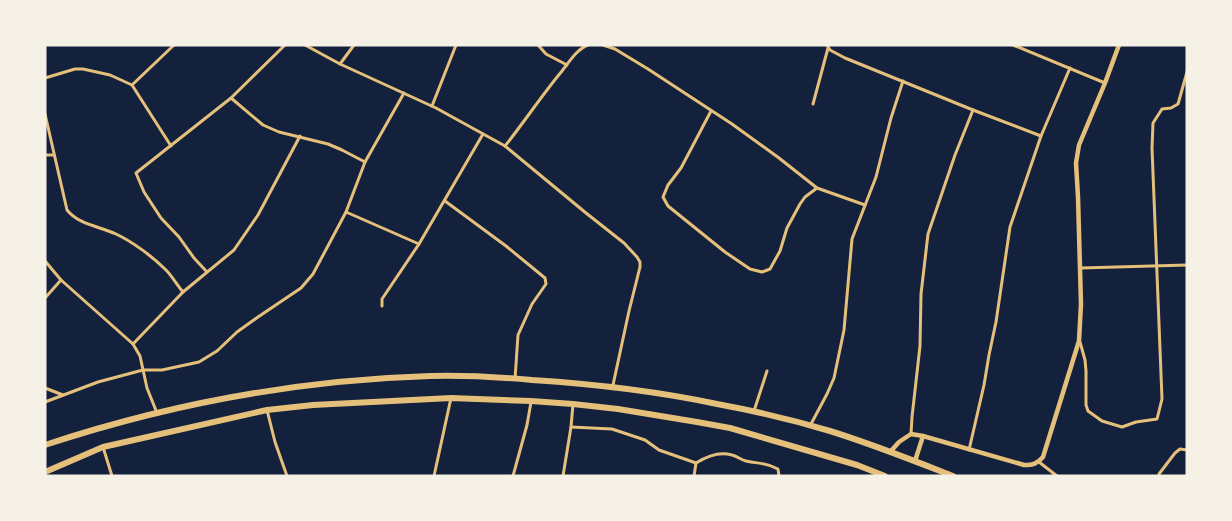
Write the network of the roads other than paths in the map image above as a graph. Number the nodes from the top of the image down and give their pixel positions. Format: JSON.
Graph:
{"nodes":[{"id":1,"x":174,"y":45,"type":"edge"},
{"id":2,"x":285,"y":45,"type":"edge"},
{"id":3,"x":305,"y":45,"type":"edge"},
{"id":4,"x":354,"y":45,"type":"edge"},
{"id":5,"x":456,"y":45,"type":"edge"},
{"id":6,"x":538,"y":45,"type":"edge"},
{"id":7,"x":588,"y":45,"type":"edge"},
{"id":8,"x":603,"y":45,"type":"edge"},
{"id":9,"x":1013,"y":45,"type":"edge"},
{"id":10,"x":1119,"y":45,"type":"edge"},
{"id":11,"x":827,"y":46,"type":"edge"},
{"id":12,"x":340,"y":64,"type":"junction"},
{"id":13,"x":567,"y":65,"type":"junction"},
{"id":14,"x":1070,"y":69,"type":"junction"},
{"id":15,"x":1187,"y":74,"type":"edge"},
{"id":16,"x":45,"y":78,"type":"edge"},
{"id":17,"x":903,"y":81,"type":"junction"},
{"id":18,"x":1106,"y":82,"type":"junction"},
{"id":19,"x":132,"y":85,"type":"junction"},
{"id":20,"x":405,"y":93,"type":"junction"},
{"id":21,"x":231,"y":98,"type":"junction"},
{"id":22,"x":813,"y":104,"type":"dead end"},
{"id":23,"x":432,"y":106,"type":"junction"},
{"id":24,"x":973,"y":110,"type":"junction"},
{"id":25,"x":711,"y":111,"type":"junction"},
{"id":26,"x":45,"y":114,"type":"edge"},
{"id":27,"x":483,"y":134,"type":"junction"},
{"id":28,"x":300,"y":136,"type":"junction"},
{"id":29,"x":1041,"y":136,"type":"junction"},
{"id":30,"x":171,"y":146,"type":"junction"},
{"id":31,"x":505,"y":146,"type":"junction"},
{"id":32,"x":54,"y":155,"type":"junction"},
{"id":33,"x":45,"y":156,"type":"edge"},
{"id":34,"x":365,"y":162,"type":"junction"},
{"id":35,"x":817,"y":188,"type":"junction"},
{"id":36,"x":445,"y":201,"type":"junction"},
{"id":37,"x":864,"y":206,"type":"junction"},
{"id":38,"x":346,"y":212,"type":"junction"},
{"id":39,"x":418,"y":244,"type":"junction"},
{"id":40,"x":45,"y":261,"type":"edge"},
{"id":41,"x":1187,"y":265,"type":"edge"},
{"id":42,"x":1157,"y":267,"type":"junction"},
{"id":43,"x":1079,"y":268,"type":"junction"},
{"id":44,"x":207,"y":272,"type":"junction"},
{"id":45,"x":61,"y":280,"type":"junction"},
{"id":46,"x":183,"y":292,"type":"junction"},
{"id":47,"x":45,"y":298,"type":"edge"},
{"id":48,"x":382,"y":306,"type":"dead end"},
{"id":49,"x":1079,"y":340,"type":"junction"},
{"id":50,"x":134,"y":344,"type":"junction"},
{"id":51,"x":143,"y":370,"type":"junction"},
{"id":52,"x":767,"y":371,"type":"dead end"},
{"id":53,"x":515,"y":379,"type":"junction"},
{"id":54,"x":613,"y":387,"type":"junction"},
{"id":55,"x":45,"y":388,"type":"edge"},
{"id":56,"x":64,"y":395,"type":"junction"},
{"id":57,"x":452,"y":398,"type":"junction"},
{"id":58,"x":531,"y":401,"type":"junction"},
{"id":59,"x":45,"y":402,"type":"edge"},
{"id":60,"x":573,"y":404,"type":"junction"},
{"id":61,"x":267,"y":410,"type":"junction"},
{"id":62,"x":754,"y":411,"type":"junction"},
{"id":63,"x":157,"y":413,"type":"junction"},
{"id":64,"x":810,"y":426,"type":"junction"},
{"id":65,"x":571,"y":427,"type":"junction"},
{"id":66,"x":911,"y":434,"type":"junction"},
{"id":67,"x":923,"y":436,"type":"junction"},
{"id":68,"x":45,"y":445,"type":"edge"},
{"id":69,"x":103,"y":447,"type":"junction"},
{"id":70,"x":969,"y":450,"type":"junction"},
{"id":71,"x":1187,"y":450,"type":"edge"},
{"id":72,"x":891,"y":451,"type":"junction"},
{"id":73,"x":915,"y":461,"type":"junction"},
{"id":74,"x":1039,"y":462,"type":"junction"},
{"id":75,"x":696,"y":463,"type":"junction"},
{"id":76,"x":45,"y":472,"type":"edge"},
{"id":77,"x":1159,"y":474,"type":"dead end"},
{"id":78,"x":112,"y":476,"type":"edge"},
{"id":79,"x":287,"y":476,"type":"edge"},
{"id":80,"x":434,"y":476,"type":"edge"},
{"id":81,"x":513,"y":476,"type":"edge"},
{"id":82,"x":562,"y":476,"type":"edge"},
{"id":83,"x":694,"y":476,"type":"edge"},
{"id":84,"x":779,"y":476,"type":"edge"},
{"id":85,"x":885,"y":476,"type":"edge"},
{"id":86,"x":953,"y":476,"type":"edge"},
{"id":87,"x":1057,"y":476,"type":"edge"}],
"edges":[{"from":1,"to":19,"type":"street"},
{"from":2,"to":21,"type":"street"},
{"from":3,"to":12,"type":"street"},
{"from":4,"to":12,"type":"street"},
{"from":5,"to":23,"type":"street"},
{"from":6,"to":13,"type":"street"},
{"from":7,"to":13,"type":"street"},
{"from":8,"to":25,"type":"street"},
{"from":9,"to":14,"type":"street"},
{"from":10,"to":18,"type":"street"},
{"from":11,"to":17,"type":"street"},
{"from":11,"to":22,"type":"street"},
{"from":12,"to":20,"type":"street"},
{"from":13,"to":31,"type":"street"},
{"from":14,"to":18,"type":"street"},
{"from":14,"to":29,"type":"street"},
{"from":15,"to":42,"type":"street"},
{"from":16,"to":19,"type":"street"},
{"from":17,"to":24,"type":"street"},
{"from":17,"to":37,"type":"street"},
{"from":18,"to":43,"type":"street"},
{"from":19,"to":30,"type":"street"},
{"from":20,"to":23,"type":"street"},
{"from":20,"to":34,"type":"street"},
{"from":21,"to":28,"type":"street"},
{"from":21,"to":30,"type":"street"},
{"from":23,"to":27,"type":"street"},
{"from":24,"to":29,"type":"street"},
{"from":24,"to":66,"type":"street"},
{"from":25,"to":35,"type":"street"},
{"from":25,"to":35,"type":"street"},
{"from":26,"to":32,"type":"street"},
{"from":27,"to":31,"type":"street"},
{"from":27,"to":36,"type":"street"},
{"from":28,"to":34,"type":"street"},
{"from":28,"to":44,"type":"street"},
{"from":29,"to":70,"type":"street"},
{"from":30,"to":44,"type":"street"},
{"from":31,"to":54,"type":"street"},
{"from":32,"to":33,"type":"street"},
{"from":32,"to":46,"type":"street"},
{"from":34,"to":38,"type":"street"},
{"from":35,"to":37,"type":"street"},
{"from":36,"to":39,"type":"street"},
{"from":36,"to":53,"type":"street"},
{"from":37,"to":64,"type":"street"},
{"from":38,"to":39,"type":"street"},
{"from":38,"to":51,"type":"street"},
{"from":39,"to":48,"type":"street"},
{"from":40,"to":45,"type":"street"},
{"from":41,"to":42,"type":"street"},
{"from":42,"to":43,"type":"street"},
{"from":42,"to":49,"type":"street"},
{"from":43,"to":49,"type":"street"},
{"from":44,"to":46,"type":"street"},
{"from":45,"to":47,"type":"street"},
{"from":45,"to":50,"type":"street"},
{"from":46,"to":50,"type":"street"},
{"from":49,"to":74,"type":"street"},
{"from":50,"to":51,"type":"street"},
{"from":51,"to":56,"type":"street"},
{"from":51,"to":63,"type":"street"},
{"from":52,"to":62,"type":"street"},
{"from":53,"to":54,"type":"highway"},
{"from":53,"to":63,"type":"highway"},
{"from":54,"to":62,"type":"highway"},
{"from":55,"to":56,"type":"street"},
{"from":56,"to":59,"type":"street"},
{"from":57,"to":58,"type":"highway"},
{"from":57,"to":61,"type":"highway"},
{"from":57,"to":80,"type":"street"},
{"from":58,"to":60,"type":"highway"},
{"from":58,"to":81,"type":"street"},
{"from":60,"to":65,"type":"street"},
{"from":60,"to":85,"type":"highway"},
{"from":61,"to":69,"type":"highway"},
{"from":61,"to":79,"type":"street"},
{"from":62,"to":64,"type":"highway"},
{"from":63,"to":68,"type":"highway"},
{"from":64,"to":72,"type":"highway"},
{"from":65,"to":75,"type":"street"},
{"from":65,"to":82,"type":"street"},
{"from":66,"to":67,"type":"street"},
{"from":66,"to":72,"type":"street"},
{"from":67,"to":70,"type":"street"},
{"from":67,"to":73,"type":"street"},
{"from":69,"to":76,"type":"highway"},
{"from":69,"to":78,"type":"street"},
{"from":70,"to":74,"type":"street"},
{"from":71,"to":77,"type":"street"},
{"from":72,"to":73,"type":"highway"},
{"from":73,"to":86,"type":"highway"},
{"from":74,"to":87,"type":"street"},
{"from":75,"to":83,"type":"street"},
{"from":75,"to":84,"type":"street"}]}
